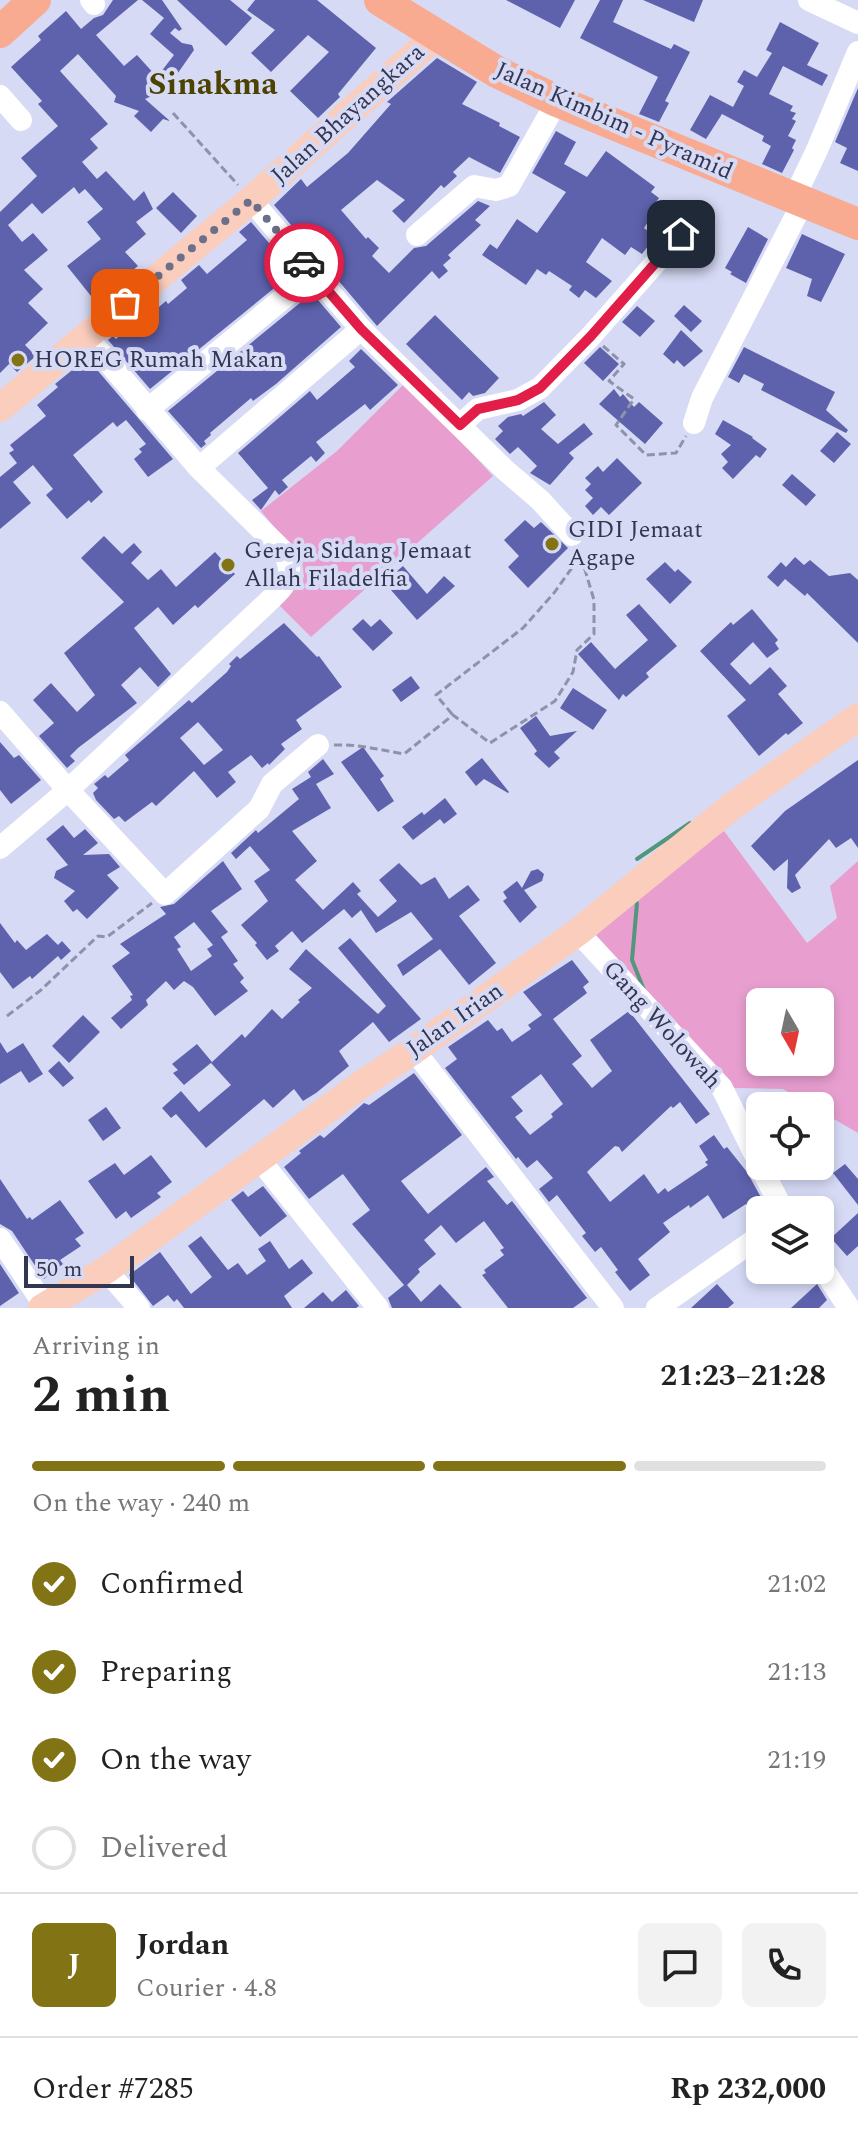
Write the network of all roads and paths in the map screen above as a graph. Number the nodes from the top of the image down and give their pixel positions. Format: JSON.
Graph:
{"nodes":[{"id":1,"x":12,"y":0,"type":"edge"},
{"id":2,"x":35,"y":0,"type":"edge"},
{"id":3,"x":380,"y":0,"type":"edge"},
{"id":4,"x":809,"y":0,"type":"edge"},
{"id":5,"x":0,"y":11,"type":"edge"},
{"id":6,"x":858,"y":23,"type":"edge"},
{"id":7,"x":0,"y":32,"type":"edge"},
{"id":8,"x":437,"y":35,"type":"junction"},
{"id":9,"x":858,"y":52,"type":"edge"},
{"id":10,"x":0,"y":96,"type":"edge"},
{"id":11,"x":557,"y":101,"type":"junction"},
{"id":12,"x":173,"y":113,"type":"dead end"},
{"id":13,"x":21,"y":120,"type":"dead end"},
{"id":14,"x":251,"y":200,"type":"junction"},
{"id":15,"x":798,"y":200,"type":"junction"},
{"id":16,"x":858,"y":224,"type":"edge"},
{"id":17,"x":681,"y":234,"type":"dead end"},
{"id":18,"x":417,"y":235,"type":"dead end"},
{"id":19,"x":313,"y":274,"type":"junction"},
{"id":20,"x":361,"y":329,"type":"junction"},
{"id":21,"x":85,"y":335,"type":"junction"},
{"id":22,"x":591,"y":336,"type":"junction"},
{"id":23,"x":0,"y":408,"type":"edge"},
{"id":24,"x":147,"y":410,"type":"junction"},
{"id":25,"x":694,"y":423,"type":"joint"},
{"id":26,"x":460,"y":425,"type":"junction"},
{"id":27,"x":199,"y":468,"type":"junction"},
{"id":28,"x":577,"y":545,"type":"junction"},
{"id":29,"x":0,"y":712,"type":"edge"},
{"id":30,"x":453,"y":715,"type":"junction"},
{"id":31,"x":858,"y":717,"type":"edge"},
{"id":32,"x":318,"y":745,"type":"joint"},
{"id":33,"x":68,"y":790,"type":"junction"},
{"id":34,"x":0,"y":848,"type":"edge"},
{"id":35,"x":165,"y":894,"type":"junction"},
{"id":36,"x":578,"y":932,"type":"junction"},
{"id":37,"x":7,"y":1016,"type":"dead end"},
{"id":38,"x":414,"y":1050,"type":"junction"},
{"id":39,"x":746,"y":1137,"type":"edge"},
{"id":40,"x":260,"y":1160,"type":"junction"},
{"id":41,"x":0,"y":1239,"type":"edge"},
{"id":42,"x":746,"y":1246,"type":"edge"},
{"id":43,"x":106,"y":1270,"type":"junction"},
{"id":44,"x":833,"y":1284,"type":"edge"},
{"id":45,"x":43,"y":1307,"type":"edge"},
{"id":46,"x":139,"y":1308,"type":"edge"},
{"id":47,"x":378,"y":1308,"type":"edge"},
{"id":48,"x":613,"y":1308,"type":"edge"},
{"id":49,"x":657,"y":1308,"type":"edge"},
{"id":50,"x":849,"y":1308,"type":"edge"}],
"edges":[{"from":1,"to":5,"type":"highway"},
{"from":2,"to":7,"type":"highway"},
{"from":3,"to":8,"type":"highway","name":"Jalan Kimbim - Pyramid"},
{"from":4,"to":6,"type":"street"},
{"from":8,"to":11,"type":"highway","name":"Jalan Kimbim - Pyramid"},
{"from":8,"to":14,"type":"main road","name":"Jalan Bhayangkara"},
{"from":9,"to":15,"type":"street"},
{"from":10,"to":13,"type":"street"},
{"from":11,"to":15,"type":"highway","name":"Jalan Kimbim - Pyramid"},
{"from":11,"to":18,"type":"street"},
{"from":12,"to":14,"type":"path"},
{"from":14,"to":19,"type":"street"},
{"from":14,"to":21,"type":"main road","name":"Jalan Bhayangkara"},
{"from":15,"to":16,"type":"highway","name":"Jalan Kimbim - Pyramid"},
{"from":15,"to":25,"type":"street"},
{"from":17,"to":22,"type":"street"},
{"from":19,"to":20,"type":"street"},
{"from":19,"to":24,"type":"street"},
{"from":20,"to":26,"type":"street"},
{"from":20,"to":27,"type":"street"},
{"from":21,"to":23,"type":"main road","name":"Jalan Bhayangkara"},
{"from":21,"to":24,"type":"street"},
{"from":22,"to":25,"type":"path"},
{"from":22,"to":26,"type":"street"},
{"from":24,"to":27,"type":"street"},
{"from":26,"to":28,"type":"street"},
{"from":27,"to":33,"type":"street"},
{"from":28,"to":30,"type":"path"},
{"from":28,"to":30,"type":"path"},
{"from":29,"to":33,"type":"street"},
{"from":30,"to":32,"type":"path"},
{"from":31,"to":36,"type":"main road","name":"Jalan Irian"},
{"from":32,"to":35,"type":"street"},
{"from":33,"to":34,"type":"street"},
{"from":33,"to":35,"type":"street"},
{"from":35,"to":37,"type":"path"},
{"from":36,"to":38,"type":"main road","name":"Jalan Irian"},
{"from":36,"to":39,"type":"street","name":"Gang Wolowah"},
{"from":38,"to":40,"type":"main road","name":"Jalan Irian"},
{"from":38,"to":48,"type":"street"},
{"from":40,"to":43,"type":"main road","name":"Jalan Irian"},
{"from":40,"to":47,"type":"street"},
{"from":41,"to":45,"type":"street"},
{"from":42,"to":49,"type":"street"},
{"from":43,"to":45,"type":"main road","name":"Jalan Irian"},
{"from":43,"to":46,"type":"street"},
{"from":44,"to":50,"type":"street"}]}
